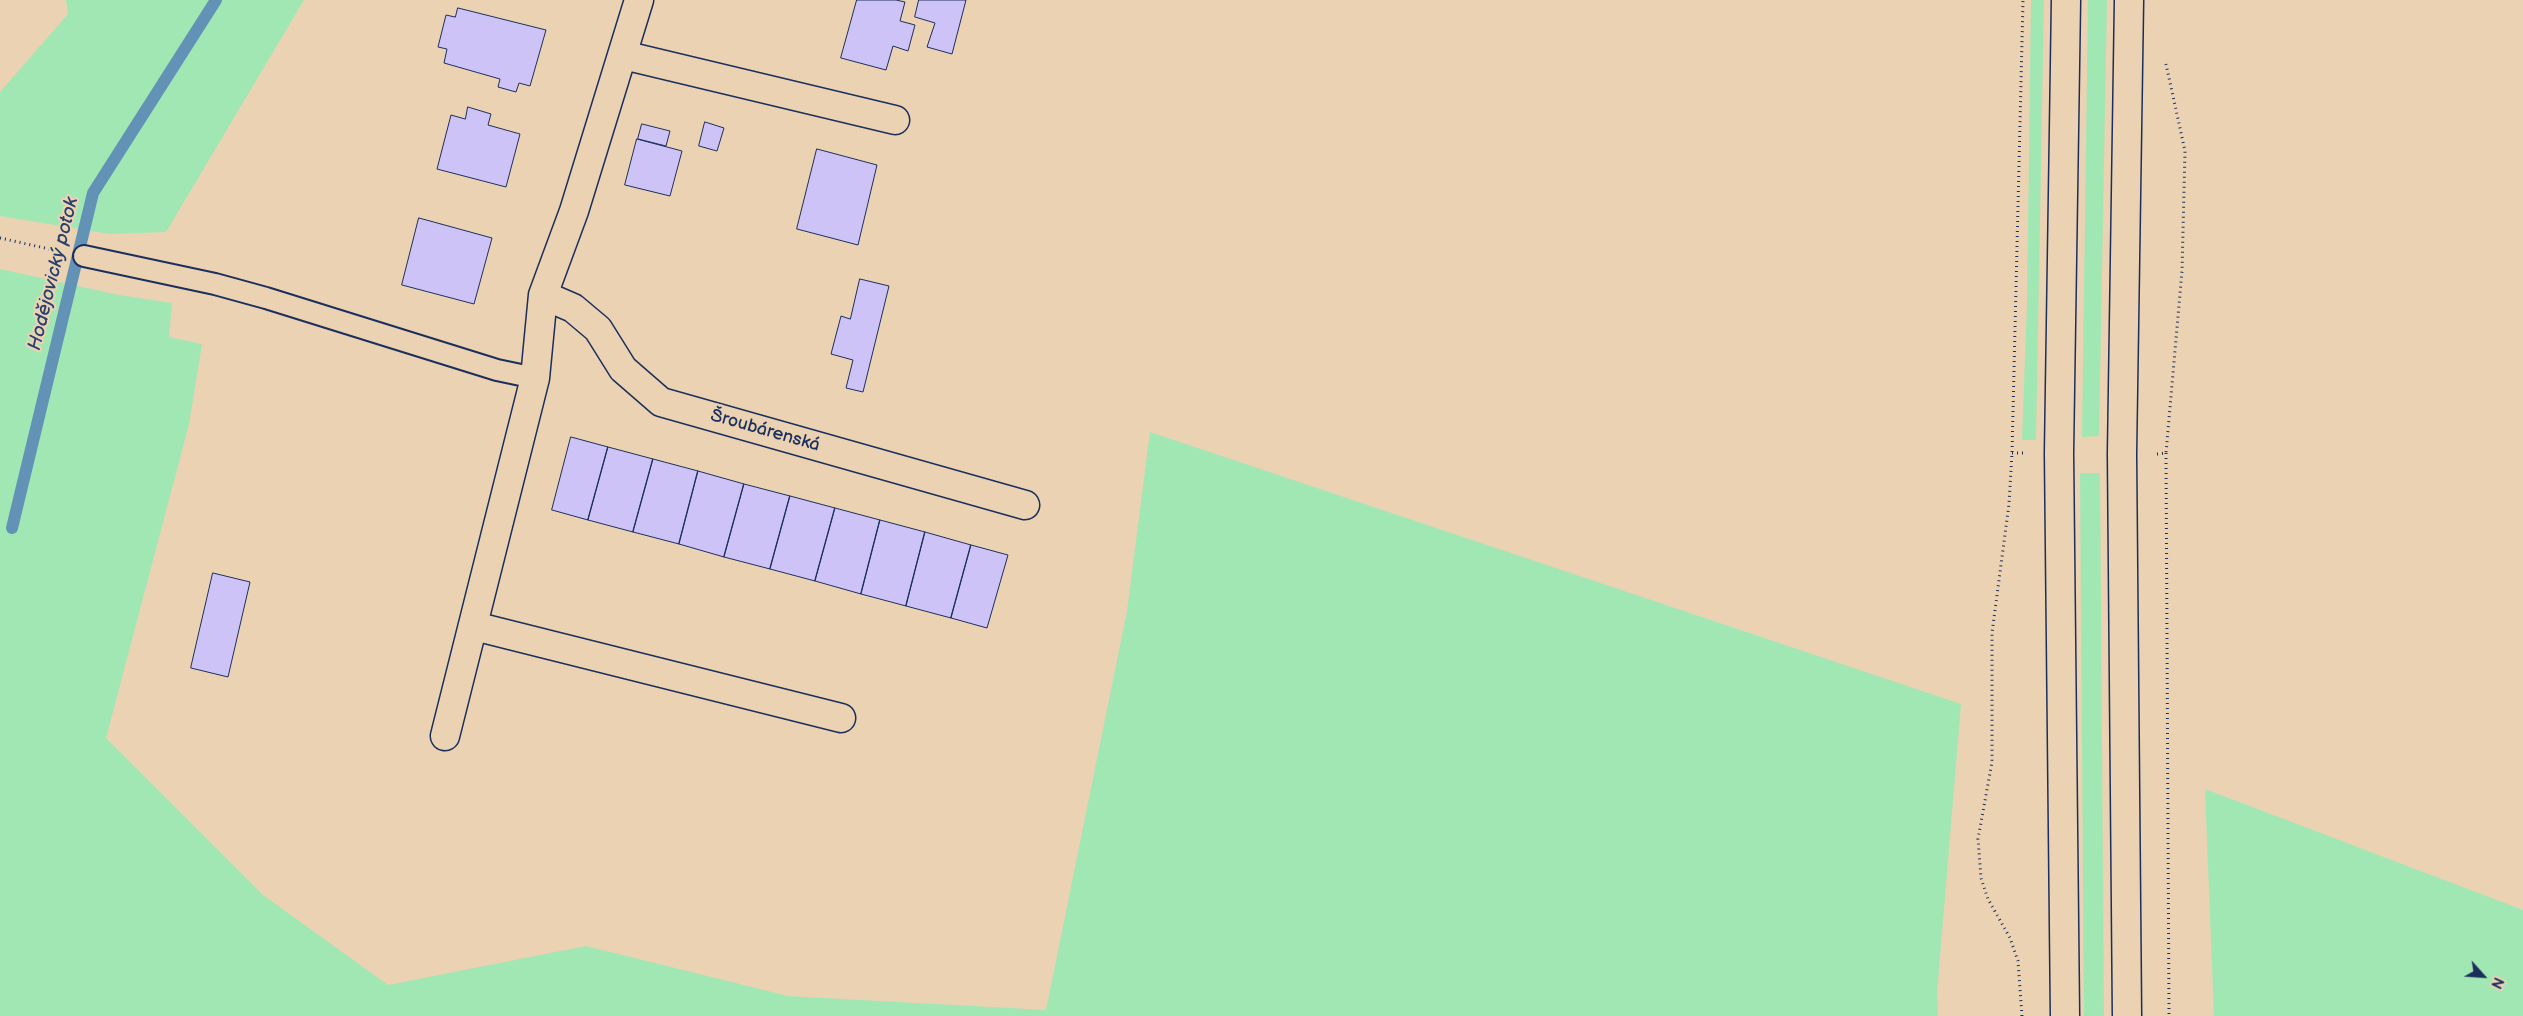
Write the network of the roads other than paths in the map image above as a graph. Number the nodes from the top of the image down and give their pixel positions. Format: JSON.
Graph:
{"nodes":[{"id":1,"x":639,"y":0,"type":"edge"},
{"id":2,"x":2066,"y":0,"type":"edge"},
{"id":3,"x":2129,"y":0,"type":"edge"},
{"id":4,"x":623,"y":55,"type":"junction"},
{"id":5,"x":895,"y":120,"type":"dead end"},
{"id":6,"x":84,"y":256,"type":"dead end"},
{"id":7,"x":543,"y":295,"type":"junction"},
{"id":8,"x":535,"y":378,"type":"junction"},
{"id":9,"x":1025,"y":505,"type":"dead end"},
{"id":10,"x":474,"y":626,"type":"junction"},
{"id":11,"x":841,"y":718,"type":"dead end"},
{"id":12,"x":445,"y":736,"type":"dead end"},
{"id":13,"x":2065,"y":1016,"type":"edge"},
{"id":14,"x":2127,"y":1016,"type":"edge"}],
"edges":[{"from":1,"to":4,"type":"main road"},
{"from":2,"to":13,"type":"main road"},
{"from":3,"to":14,"type":"main road"},
{"from":4,"to":5,"type":"main road"},
{"from":4,"to":7,"type":"main road"},
{"from":6,"to":8,"type":"lane"},
{"from":7,"to":8,"type":"main road"},
{"from":7,"to":9,"type":"main road","name":"Šroubárenská"},
{"from":8,"to":10,"type":"main road"},
{"from":10,"to":11,"type":"main road"},
{"from":10,"to":12,"type":"main road"}]}
